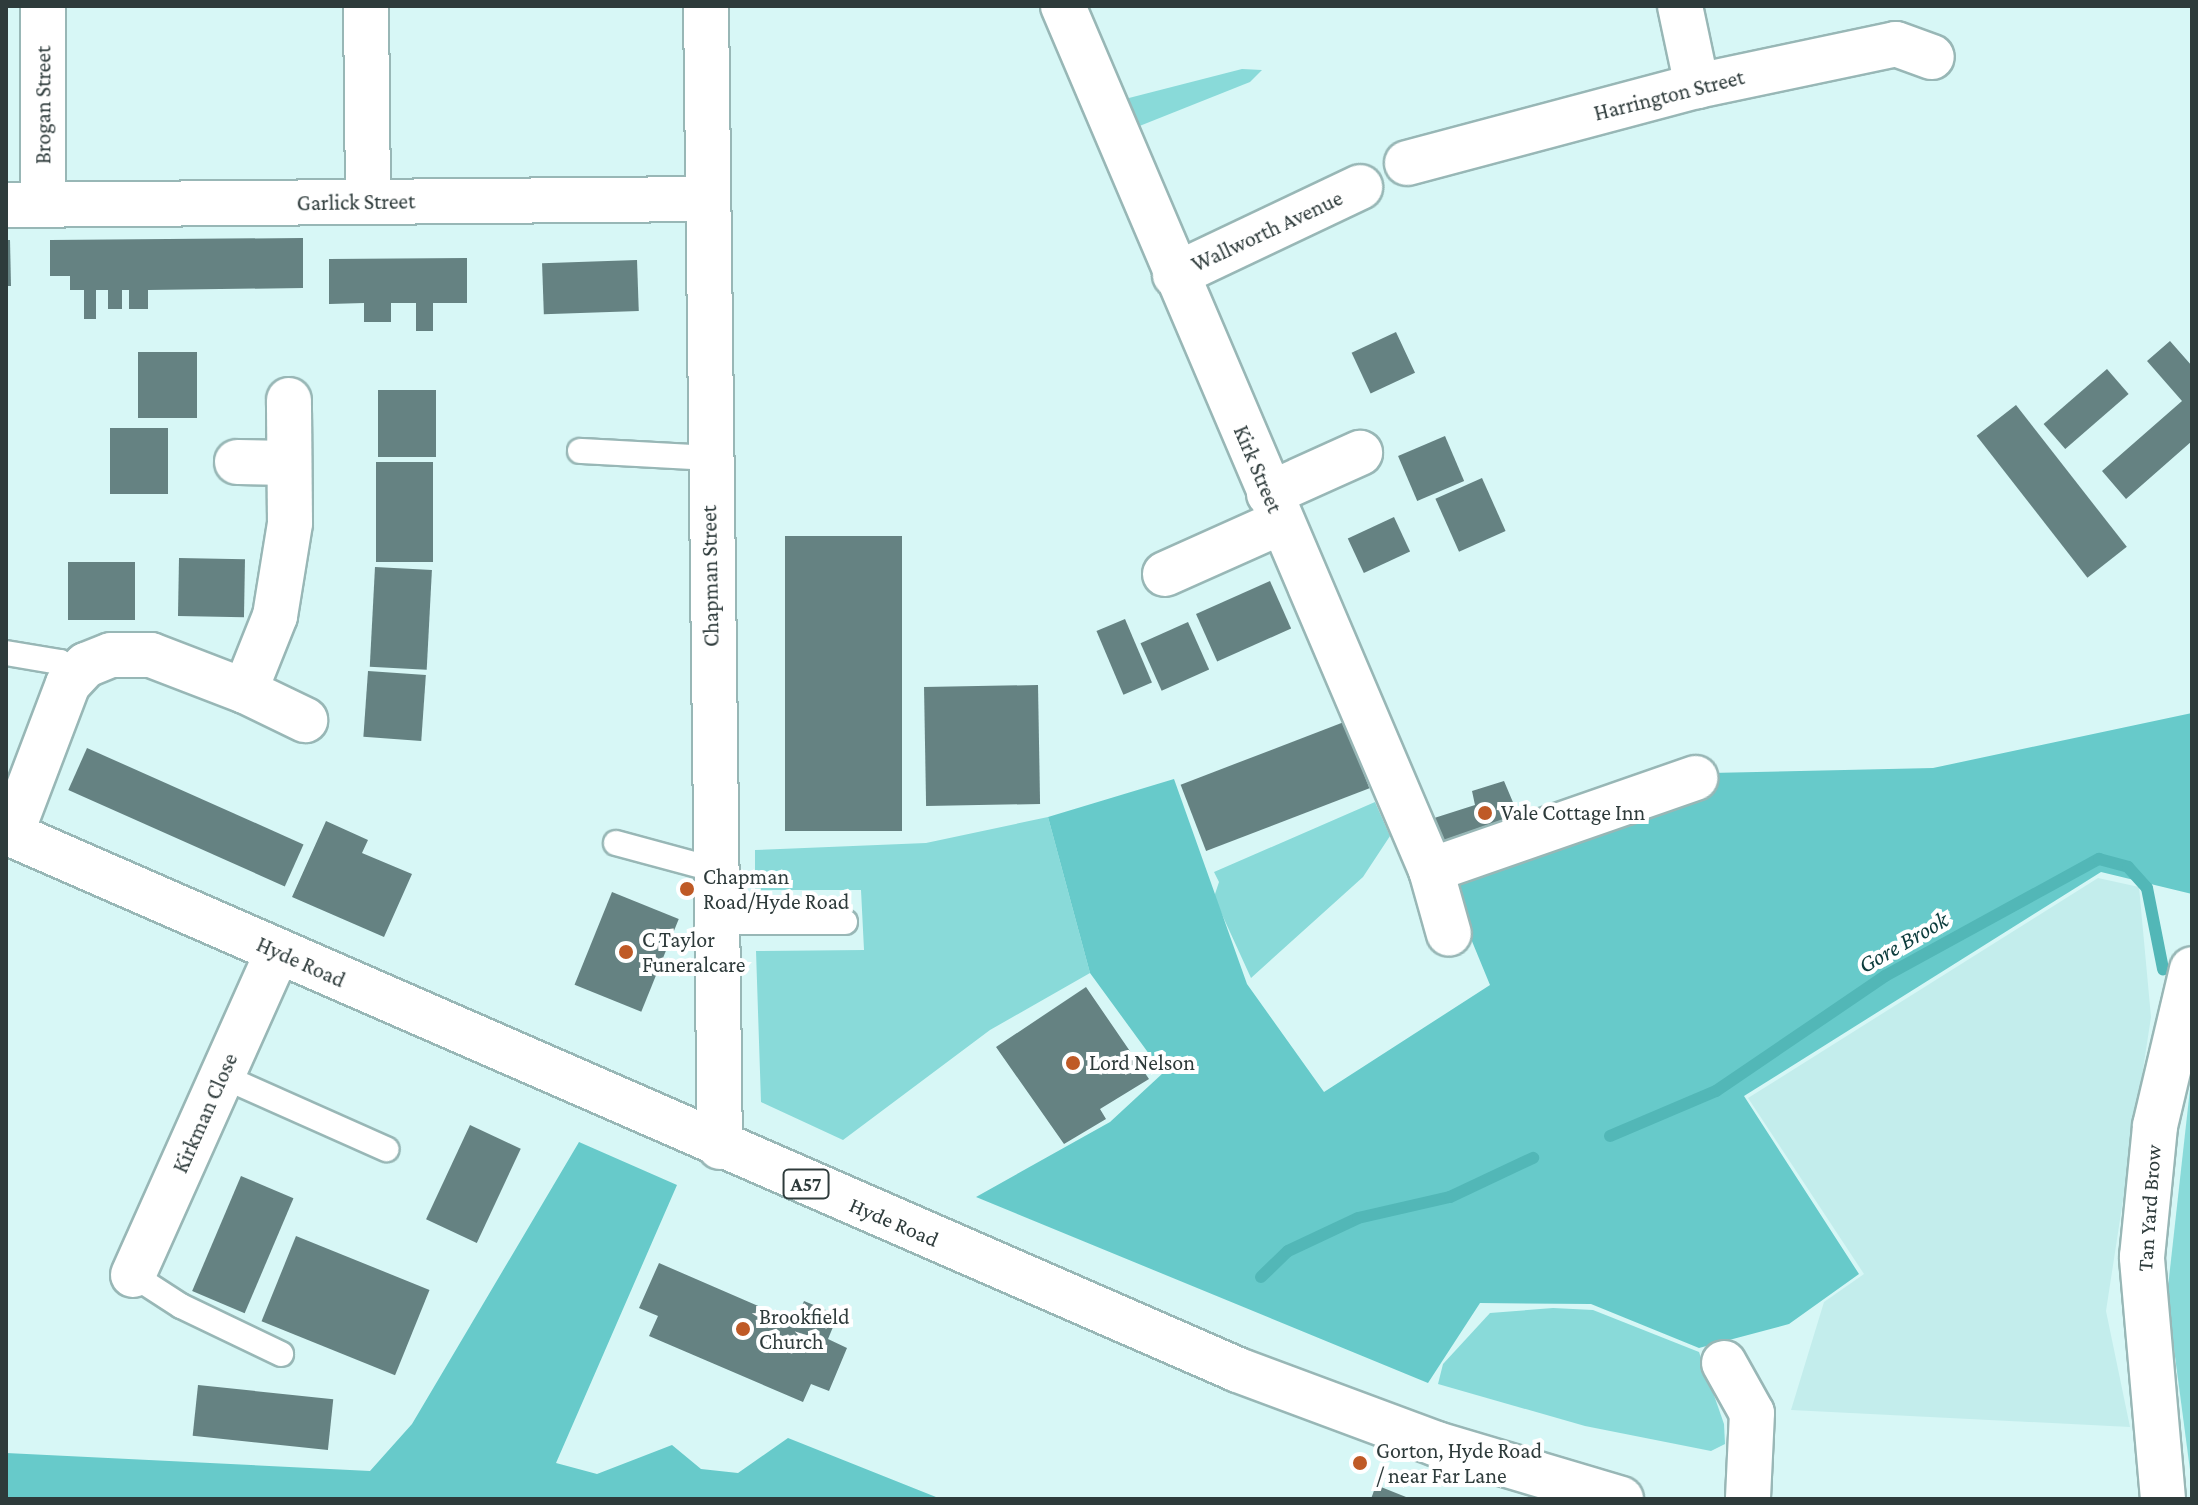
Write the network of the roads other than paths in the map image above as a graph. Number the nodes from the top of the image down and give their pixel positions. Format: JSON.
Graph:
{"nodes":[{"id":1,"x":43,"y":6,"type":"edge"},
{"id":2,"x":366,"y":6,"type":"edge"},
{"id":3,"x":706,"y":6,"type":"edge"},
{"id":4,"x":1063,"y":6,"type":"edge"},
{"id":5,"x":1680,"y":6,"type":"edge"},
{"id":6,"x":1932,"y":57,"type":"dead end"},
{"id":7,"x":1697,"y":86,"type":"junction"},
{"id":8,"x":1407,"y":163,"type":"dead end"},
{"id":9,"x":1360,"y":187,"type":"dead end"},
{"id":10,"x":707,"y":199,"type":"junction"},
{"id":11,"x":368,"y":202,"type":"junction"},
{"id":12,"x":25,"y":205,"type":"edge"},
{"id":13,"x":1175,"y":275,"type":"junction"},
{"id":14,"x":289,"y":400,"type":"dead end"},
{"id":15,"x":580,"y":451,"type":"dead end"},
{"id":16,"x":1360,"y":453,"type":"dead end"},
{"id":17,"x":708,"y":458,"type":"junction"},
{"id":18,"x":237,"y":462,"type":"dead end"},
{"id":19,"x":289,"y":463,"type":"junction"},
{"id":20,"x":1275,"y":508,"type":"junction"},
{"id":21,"x":1165,"y":574,"type":"dead end"},
{"id":22,"x":6,"y":653,"type":"edge"},
{"id":23,"x":68,"y":684,"type":"junction"},
{"id":24,"x":245,"y":691,"type":"junction"},
{"id":25,"x":305,"y":720,"type":"dead end"},
{"id":26,"x":1695,"y":778,"type":"dead end"},
{"id":27,"x":9,"y":833,"type":"edge"},
{"id":28,"x":616,"y":843,"type":"dead end"},
{"id":29,"x":716,"y":870,"type":"junction"},
{"id":30,"x":1431,"y":870,"type":"junction"},
{"id":31,"x":717,"y":922,"type":"junction"},
{"id":32,"x":845,"y":922,"type":"dead end"},
{"id":33,"x":1449,"y":934,"type":"dead end"},
{"id":34,"x":278,"y":951,"type":"junction"},
{"id":35,"x":2192,"y":969,"type":"edge"},
{"id":36,"x":222,"y":1076,"type":"junction"},
{"id":37,"x":720,"y":1147,"type":"junction"},
{"id":38,"x":386,"y":1149,"type":"dead end"},
{"id":39,"x":133,"y":1275,"type":"joint"},
{"id":40,"x":281,"y":1354,"type":"dead end"},
{"id":41,"x":1724,"y":1363,"type":"dead end"},
{"id":42,"x":1615,"y":1498,"type":"edge"},
{"id":43,"x":1748,"y":1499,"type":"edge"},
{"id":44,"x":2163,"y":1499,"type":"edge"}],
"edges":[{"from":1,"to":12,"type":"main road","name":"Brogan Street"},
{"from":2,"to":11,"type":"main road"},
{"from":3,"to":10,"type":"main road","name":"Chapman Street"},
{"from":4,"to":13,"type":"main road","name":"Kirk Street"},
{"from":5,"to":7,"type":"main road"},
{"from":6,"to":7,"type":"main road","name":"Harrington Street"},
{"from":7,"to":8,"type":"main road","name":"Harrington Street"},
{"from":9,"to":13,"type":"main road","name":"Wallworth Avenue"},
{"from":10,"to":11,"type":"main road","name":"Garlick Street"},
{"from":10,"to":17,"type":"main road","name":"Chapman Street"},
{"from":11,"to":12,"type":"main road","name":"Garlick Street"},
{"from":13,"to":20,"type":"main road","name":"Kirk Street"},
{"from":14,"to":19,"type":"main road"},
{"from":15,"to":17,"type":"lane"},
{"from":16,"to":20,"type":"main road"},
{"from":17,"to":29,"type":"main road","name":"Chapman Street"},
{"from":18,"to":19,"type":"main road"},
{"from":19,"to":24,"type":"main road"},
{"from":20,"to":21,"type":"main road"},
{"from":20,"to":30,"type":"main road","name":"Kirk Street"},
{"from":22,"to":23,"type":"lane"},
{"from":23,"to":24,"type":"main road"},
{"from":23,"to":27,"type":"main road"},
{"from":24,"to":25,"type":"main road"},
{"from":26,"to":30,"type":"main road"},
{"from":27,"to":34,"type":"main road","name":"Hyde Road","number":"A57"},
{"from":28,"to":29,"type":"lane"},
{"from":29,"to":31,"type":"main road","name":"Chapman Street"},
{"from":30,"to":33,"type":"main road","name":"Kirk Street"},
{"from":31,"to":32,"type":"lane"},
{"from":31,"to":37,"type":"main road","name":"Chapman Street"},
{"from":34,"to":36,"type":"main road","name":"Kirkman Close"},
{"from":34,"to":37,"type":"main road","name":"Hyde Road","number":"A57"},
{"from":35,"to":44,"type":"main road","name":"Tan Yard Brow"},
{"from":36,"to":38,"type":"lane"},
{"from":36,"to":39,"type":"main road","name":"Kirkman Close"},
{"from":37,"to":42,"type":"main road","name":"Hyde Road","number":"A57"},
{"from":39,"to":40,"type":"lane"},
{"from":41,"to":43,"type":"main road"}]}
